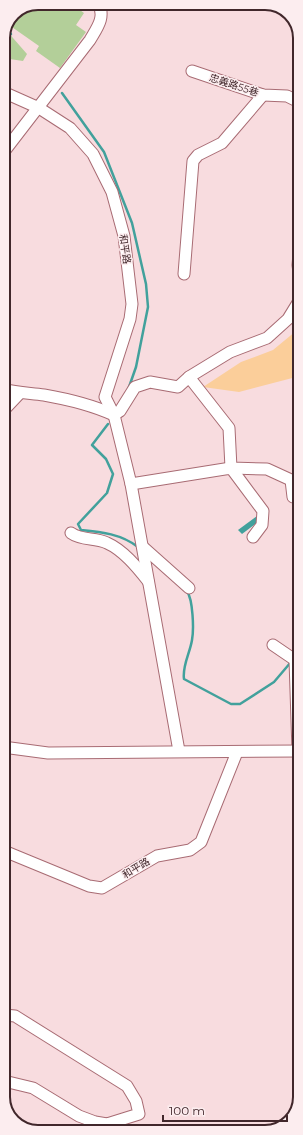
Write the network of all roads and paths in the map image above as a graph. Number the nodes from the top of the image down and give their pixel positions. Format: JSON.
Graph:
{"nodes":[{"id":1,"x":101,"y":10,"type":"edge"},
{"id":2,"x":192,"y":71,"type":"dead end"},
{"id":3,"x":10,"y":95,"type":"edge"},
{"id":4,"x":263,"y":95,"type":"junction"},
{"id":5,"x":293,"y":99,"type":"edge"},
{"id":6,"x":39,"y":108,"type":"junction"},
{"id":7,"x":10,"y":144,"type":"edge"},
{"id":8,"x":184,"y":274,"type":"dead end"},
{"id":9,"x":293,"y":312,"type":"edge"},
{"id":10,"x":189,"y":377,"type":"junction"},
{"id":11,"x":10,"y":391,"type":"edge"},
{"id":12,"x":20,"y":393,"type":"junction"},
{"id":13,"x":10,"y":404,"type":"edge"},
{"id":14,"x":114,"y":415,"type":"junction"},
{"id":15,"x":231,"y":468,"type":"junction"},
{"id":16,"x":131,"y":484,"type":"junction"},
{"id":17,"x":293,"y":497,"type":"dead end"},
{"id":18,"x":71,"y":533,"type":"dead end"},
{"id":19,"x":253,"y":537,"type":"dead end"},
{"id":20,"x":143,"y":547,"type":"junction"},
{"id":21,"x":148,"y":581,"type":"junction"},
{"id":22,"x":189,"y":588,"type":"dead end"},
{"id":23,"x":273,"y":645,"type":"dead end"},
{"id":24,"x":293,"y":659,"type":"edge"},
{"id":25,"x":10,"y":748,"type":"edge"},
{"id":26,"x":179,"y":751,"type":"junction"},
{"id":27,"x":293,"y":751,"type":"edge"},
{"id":28,"x":238,"y":752,"type":"junction"},
{"id":29,"x":10,"y":853,"type":"edge"},
{"id":30,"x":10,"y":1016,"type":"edge"},
{"id":31,"x":10,"y":1082,"type":"edge"}],
"edges":[{"from":1,"to":6,"type":"street"},
{"from":2,"to":4,"type":"street","name":"忠義路55巷"},
{"from":3,"to":6,"type":"street","name":"和平路"},
{"from":4,"to":5,"type":"street","name":"忠義路55巷"},
{"from":4,"to":8,"type":"street"},
{"from":6,"to":7,"type":"street"},
{"from":6,"to":14,"type":"street","name":"和平路"},
{"from":9,"to":10,"type":"street"},
{"from":10,"to":14,"type":"street"},
{"from":10,"to":15,"type":"street"},
{"from":11,"to":12,"type":"street"},
{"from":12,"to":13,"type":"street"},
{"from":12,"to":14,"type":"street"},
{"from":14,"to":16,"type":"street","name":"和平路"},
{"from":15,"to":16,"type":"street"},
{"from":15,"to":17,"type":"street"},
{"from":15,"to":19,"type":"street"},
{"from":16,"to":20,"type":"street","name":"和平路"},
{"from":18,"to":21,"type":"street"},
{"from":20,"to":21,"type":"street","name":"和平路"},
{"from":20,"to":22,"type":"street"},
{"from":21,"to":26,"type":"street","name":"和平路"},
{"from":23,"to":24,"type":"street"},
{"from":25,"to":26,"type":"street"},
{"from":26,"to":28,"type":"street"},
{"from":27,"to":28,"type":"street"},
{"from":28,"to":29,"type":"street","name":"和平路"},
{"from":30,"to":31,"type":"street"}]}
